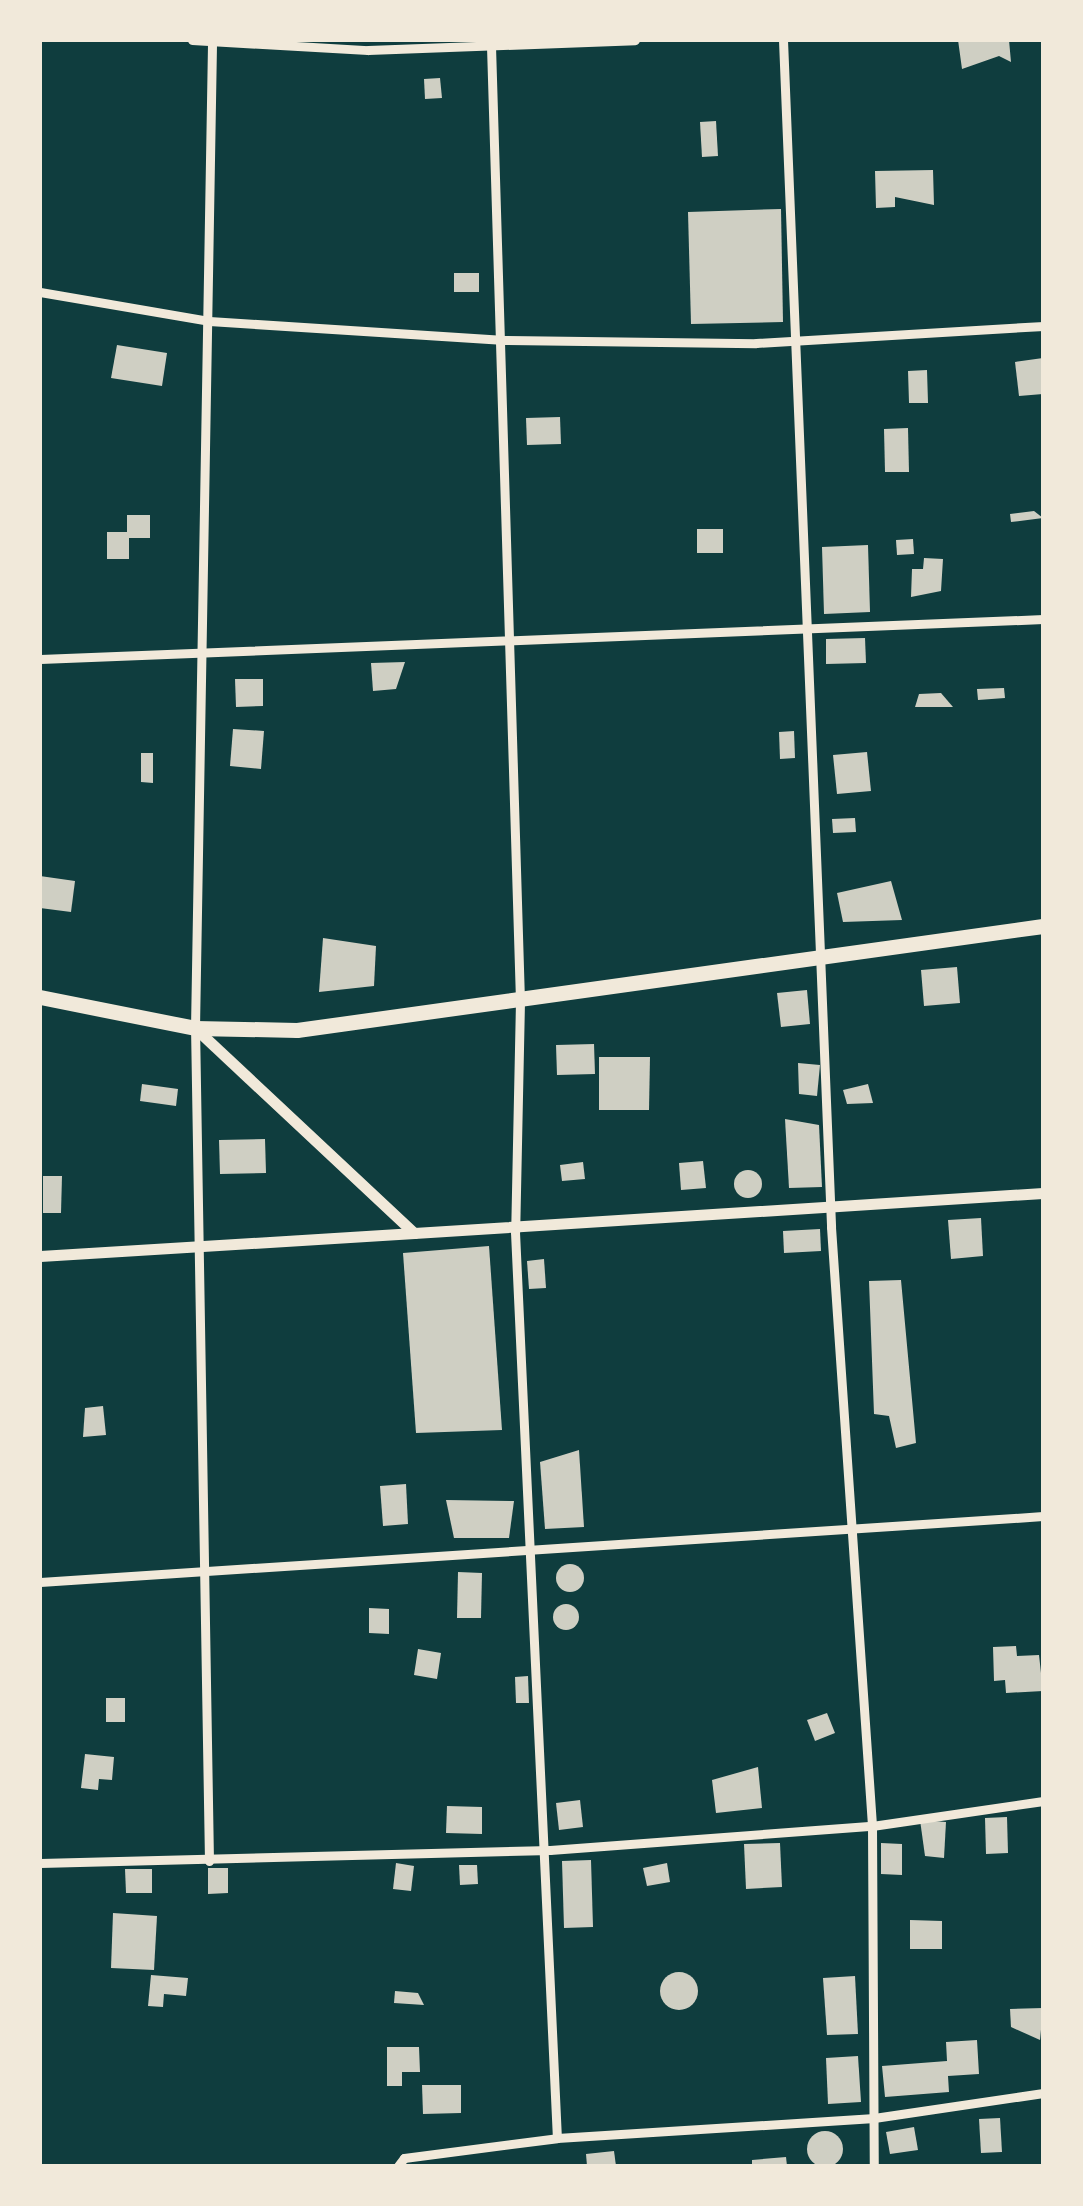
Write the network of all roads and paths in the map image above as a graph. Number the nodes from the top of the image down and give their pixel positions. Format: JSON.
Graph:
{"nodes":[{"id":1,"x":192,"y":40,"type":"edge"},
{"id":2,"x":635,"y":40,"type":"edge"},
{"id":3,"x":783,"y":40,"type":"edge"},
{"id":4,"x":212,"y":45,"type":"junction"},
{"id":5,"x":491,"y":46,"type":"junction"},
{"id":6,"x":40,"y":292,"type":"edge"},
{"id":7,"x":210,"y":321,"type":"junction"},
{"id":8,"x":1043,"y":326,"type":"edge"},
{"id":9,"x":500,"y":340,"type":"junction"},
{"id":10,"x":797,"y":342,"type":"junction"},
{"id":11,"x":1043,"y":619,"type":"edge"},
{"id":12,"x":808,"y":628,"type":"junction"},
{"id":13,"x":508,"y":640,"type":"junction"},
{"id":14,"x":207,"y":652,"type":"junction"},
{"id":15,"x":40,"y":659,"type":"edge"},
{"id":16,"x":1043,"y":926,"type":"edge"},
{"id":17,"x":820,"y":960,"type":"junction"},
{"id":18,"x":40,"y":997,"type":"edge"},
{"id":19,"x":520,"y":1001,"type":"junction"},
{"id":20,"x":194,"y":1028,"type":"junction"},
{"id":21,"x":1043,"y":1194,"type":"edge"},
{"id":22,"x":836,"y":1208,"type":"junction"},
{"id":23,"x":515,"y":1232,"type":"junction"},
{"id":24,"x":414,"y":1233,"type":"junction"},
{"id":25,"x":198,"y":1245,"type":"junction"},
{"id":26,"x":40,"y":1256,"type":"edge"},
{"id":27,"x":1043,"y":1516,"type":"edge"},
{"id":28,"x":853,"y":1525,"type":"junction"},
{"id":29,"x":536,"y":1551,"type":"junction"},
{"id":30,"x":200,"y":1568,"type":"junction"},
{"id":31,"x":40,"y":1582,"type":"edge"},
{"id":32,"x":1043,"y":1801,"type":"edge"},
{"id":33,"x":872,"y":1826,"type":"junction"},
{"id":34,"x":550,"y":1850,"type":"junction"},
{"id":35,"x":209,"y":1861,"type":"junction"},
{"id":36,"x":40,"y":1863,"type":"edge"},
{"id":37,"x":1043,"y":2093,"type":"edge"},
{"id":38,"x":874,"y":2118,"type":"junction"},
{"id":39,"x":558,"y":2138,"type":"junction"},
{"id":40,"x":398,"y":2166,"type":"edge"},
{"id":41,"x":874,"y":2166,"type":"edge"}],
"edges":[{"from":1,"to":4,"type":"street"},
{"from":2,"to":5,"type":"street"},
{"from":3,"to":10,"type":"street"},
{"from":4,"to":5,"type":"street"},
{"from":4,"to":7,"type":"street"},
{"from":5,"to":9,"type":"street"},
{"from":6,"to":7,"type":"street"},
{"from":7,"to":9,"type":"street"},
{"from":7,"to":14,"type":"street"},
{"from":8,"to":10,"type":"street"},
{"from":9,"to":10,"type":"street"},
{"from":9,"to":13,"type":"street"},
{"from":10,"to":12,"type":"street"},
{"from":11,"to":12,"type":"street"},
{"from":12,"to":13,"type":"street"},
{"from":12,"to":17,"type":"street"},
{"from":13,"to":14,"type":"street"},
{"from":13,"to":19,"type":"street"},
{"from":14,"to":15,"type":"street"},
{"from":14,"to":20,"type":"street"},
{"from":16,"to":17,"type":"highway"},
{"from":17,"to":19,"type":"highway"},
{"from":17,"to":22,"type":"street"},
{"from":18,"to":20,"type":"highway"},
{"from":19,"to":20,"type":"highway"},
{"from":19,"to":23,"type":"street"},
{"from":20,"to":24,"type":"street"},
{"from":20,"to":25,"type":"street"},
{"from":21,"to":22,"type":"street"},
{"from":22,"to":23,"type":"street"},
{"from":22,"to":28,"type":"street"},
{"from":23,"to":24,"type":"street"},
{"from":23,"to":29,"type":"street"},
{"from":24,"to":25,"type":"street"},
{"from":25,"to":26,"type":"street"},
{"from":25,"to":30,"type":"street"},
{"from":27,"to":28,"type":"street"},
{"from":28,"to":29,"type":"street"},
{"from":28,"to":33,"type":"street"},
{"from":29,"to":30,"type":"street"},
{"from":29,"to":34,"type":"street"},
{"from":30,"to":31,"type":"street"},
{"from":30,"to":35,"type":"street"},
{"from":32,"to":33,"type":"street"},
{"from":33,"to":34,"type":"street"},
{"from":33,"to":38,"type":"street"},
{"from":34,"to":35,"type":"street"},
{"from":34,"to":39,"type":"street"},
{"from":35,"to":36,"type":"street"},
{"from":37,"to":38,"type":"street"},
{"from":38,"to":39,"type":"street"},
{"from":38,"to":41,"type":"street"},
{"from":39,"to":40,"type":"street"}]}
